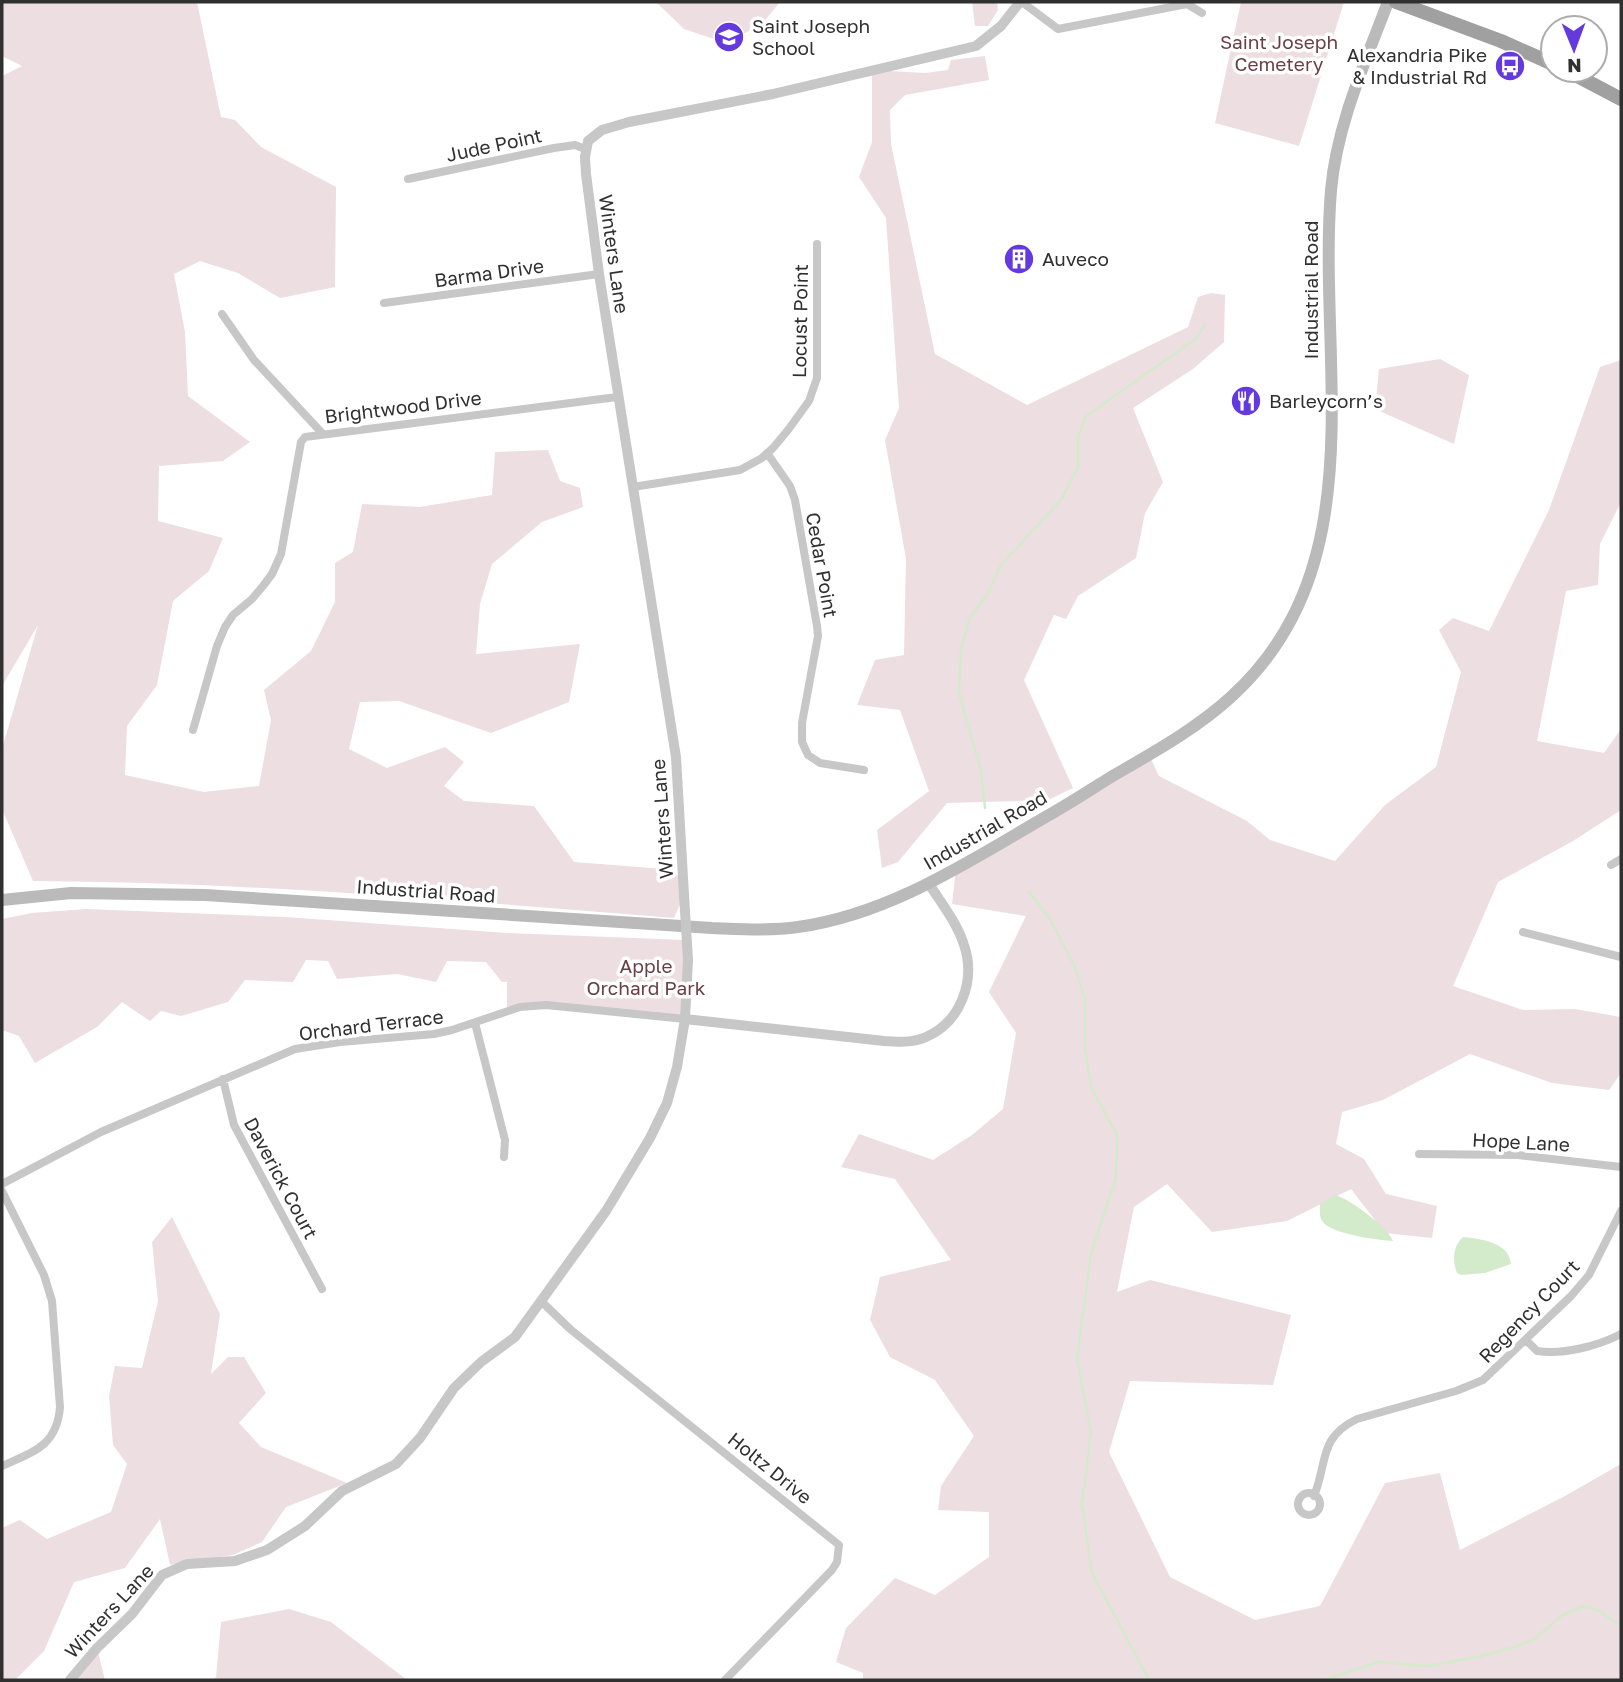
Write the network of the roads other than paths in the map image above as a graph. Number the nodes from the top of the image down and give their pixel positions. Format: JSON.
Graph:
{"nodes":[{"id":1,"x":1021,"y":2,"type":"edge"},
{"id":2,"x":1388,"y":2,"type":"edge"},
{"id":3,"x":1396,"y":2,"type":"edge"},
{"id":4,"x":1202,"y":13,"type":"dead end"},
{"id":5,"x":1539,"y":58,"type":"edge"},
{"id":6,"x":1593,"y":84,"type":"edge"},
{"id":7,"x":1621,"y":99,"type":"edge"},
{"id":8,"x":585,"y":149,"type":"junction"},
{"id":9,"x":408,"y":179,"type":"dead end"},
{"id":10,"x":817,"y":244,"type":"dead end"},
{"id":11,"x":599,"y":274,"type":"junction"},
{"id":12,"x":384,"y":303,"type":"dead end"},
{"id":13,"x":222,"y":314,"type":"dead end"},
{"id":14,"x":617,"y":397,"type":"junction"},
{"id":15,"x":322,"y":433,"type":"junction"},
{"id":16,"x":767,"y":453,"type":"junction"},
{"id":17,"x":634,"y":487,"type":"junction"},
{"id":18,"x":193,"y":730,"type":"dead end"},
{"id":19,"x":864,"y":770,"type":"dead end"},
{"id":20,"x":1621,"y":859,"type":"edge"},
{"id":21,"x":1611,"y":865,"type":"dead end"},
{"id":22,"x":929,"y":884,"type":"junction"},
{"id":23,"x":2,"y":900,"type":"edge"},
{"id":24,"x":1524,"y":932,"type":"dead end"},
{"id":25,"x":1621,"y":957,"type":"edge"},
{"id":26,"x":685,"y":1019,"type":"junction"},
{"id":27,"x":475,"y":1023,"type":"junction"},
{"id":28,"x":223,"y":1079,"type":"junction"},
{"id":29,"x":1419,"y":1154,"type":"dead end"},
{"id":30,"x":504,"y":1157,"type":"dead end"},
{"id":31,"x":1621,"y":1167,"type":"edge"},
{"id":32,"x":2,"y":1184,"type":"edge"},
{"id":33,"x":2,"y":1191,"type":"edge"},
{"id":34,"x":1621,"y":1215,"type":"edge"},
{"id":35,"x":322,"y":1289,"type":"dead end"},
{"id":36,"x":541,"y":1301,"type":"junction"},
{"id":37,"x":1621,"y":1334,"type":"edge"},
{"id":38,"x":1526,"y":1340,"type":"junction"},
{"id":39,"x":2,"y":1466,"type":"edge"},
{"id":40,"x":1314,"y":1496,"type":"dead end"},
{"id":41,"x":70,"y":1680,"type":"edge"},
{"id":42,"x":724,"y":1680,"type":"edge"}],
"edges":[{"from":1,"to":4,"type":"street"},
{"from":1,"to":8,"type":"street"},
{"from":2,"to":22,"type":"main road","name":"Industrial Road"},
{"from":3,"to":5,"type":"highway"},
{"from":6,"to":7,"type":"highway"},
{"from":8,"to":9,"type":"street","name":"Jude Point"},
{"from":8,"to":11,"type":"street","name":"Winters Lane"},
{"from":10,"to":16,"type":"street","name":"Locust Point"},
{"from":11,"to":12,"type":"street","name":"Barma Drive"},
{"from":11,"to":14,"type":"street","name":"Winters Lane"},
{"from":13,"to":15,"type":"street"},
{"from":14,"to":15,"type":"street","name":"Brightwood Drive"},
{"from":14,"to":17,"type":"street","name":"Winters Lane"},
{"from":15,"to":18,"type":"street","name":"Brightwood Drive"},
{"from":16,"to":17,"type":"street","name":"Locust Point"},
{"from":16,"to":19,"type":"street","name":"Cedar Point"},
{"from":17,"to":26,"type":"street","name":"Winters Lane","bridge":true},
{"from":20,"to":21,"type":"street"},
{"from":22,"to":23,"type":"main road","name":"Industrial Road"},
{"from":22,"to":26,"type":"street"},
{"from":24,"to":25,"type":"street"},
{"from":26,"to":27,"type":"street","name":"Orchard Terrace"},
{"from":26,"to":36,"type":"street","name":"Winters Lane"},
{"from":27,"to":28,"type":"street","name":"Orchard Terrace"},
{"from":27,"to":30,"type":"street"},
{"from":28,"to":32,"type":"street","name":"Orchard Terrace"},
{"from":28,"to":35,"type":"street","name":"Daverick Court"},
{"from":29,"to":31,"type":"street","name":"Hope Lane"},
{"from":33,"to":39,"type":"street"},
{"from":34,"to":38,"type":"street","name":"Regency Court"},
{"from":36,"to":41,"type":"street","name":"Winters Lane"},
{"from":36,"to":42,"type":"street","name":"Holtz Drive"},
{"from":37,"to":38,"type":"street"},
{"from":38,"to":40,"type":"street","name":"Regency Court"}]}
